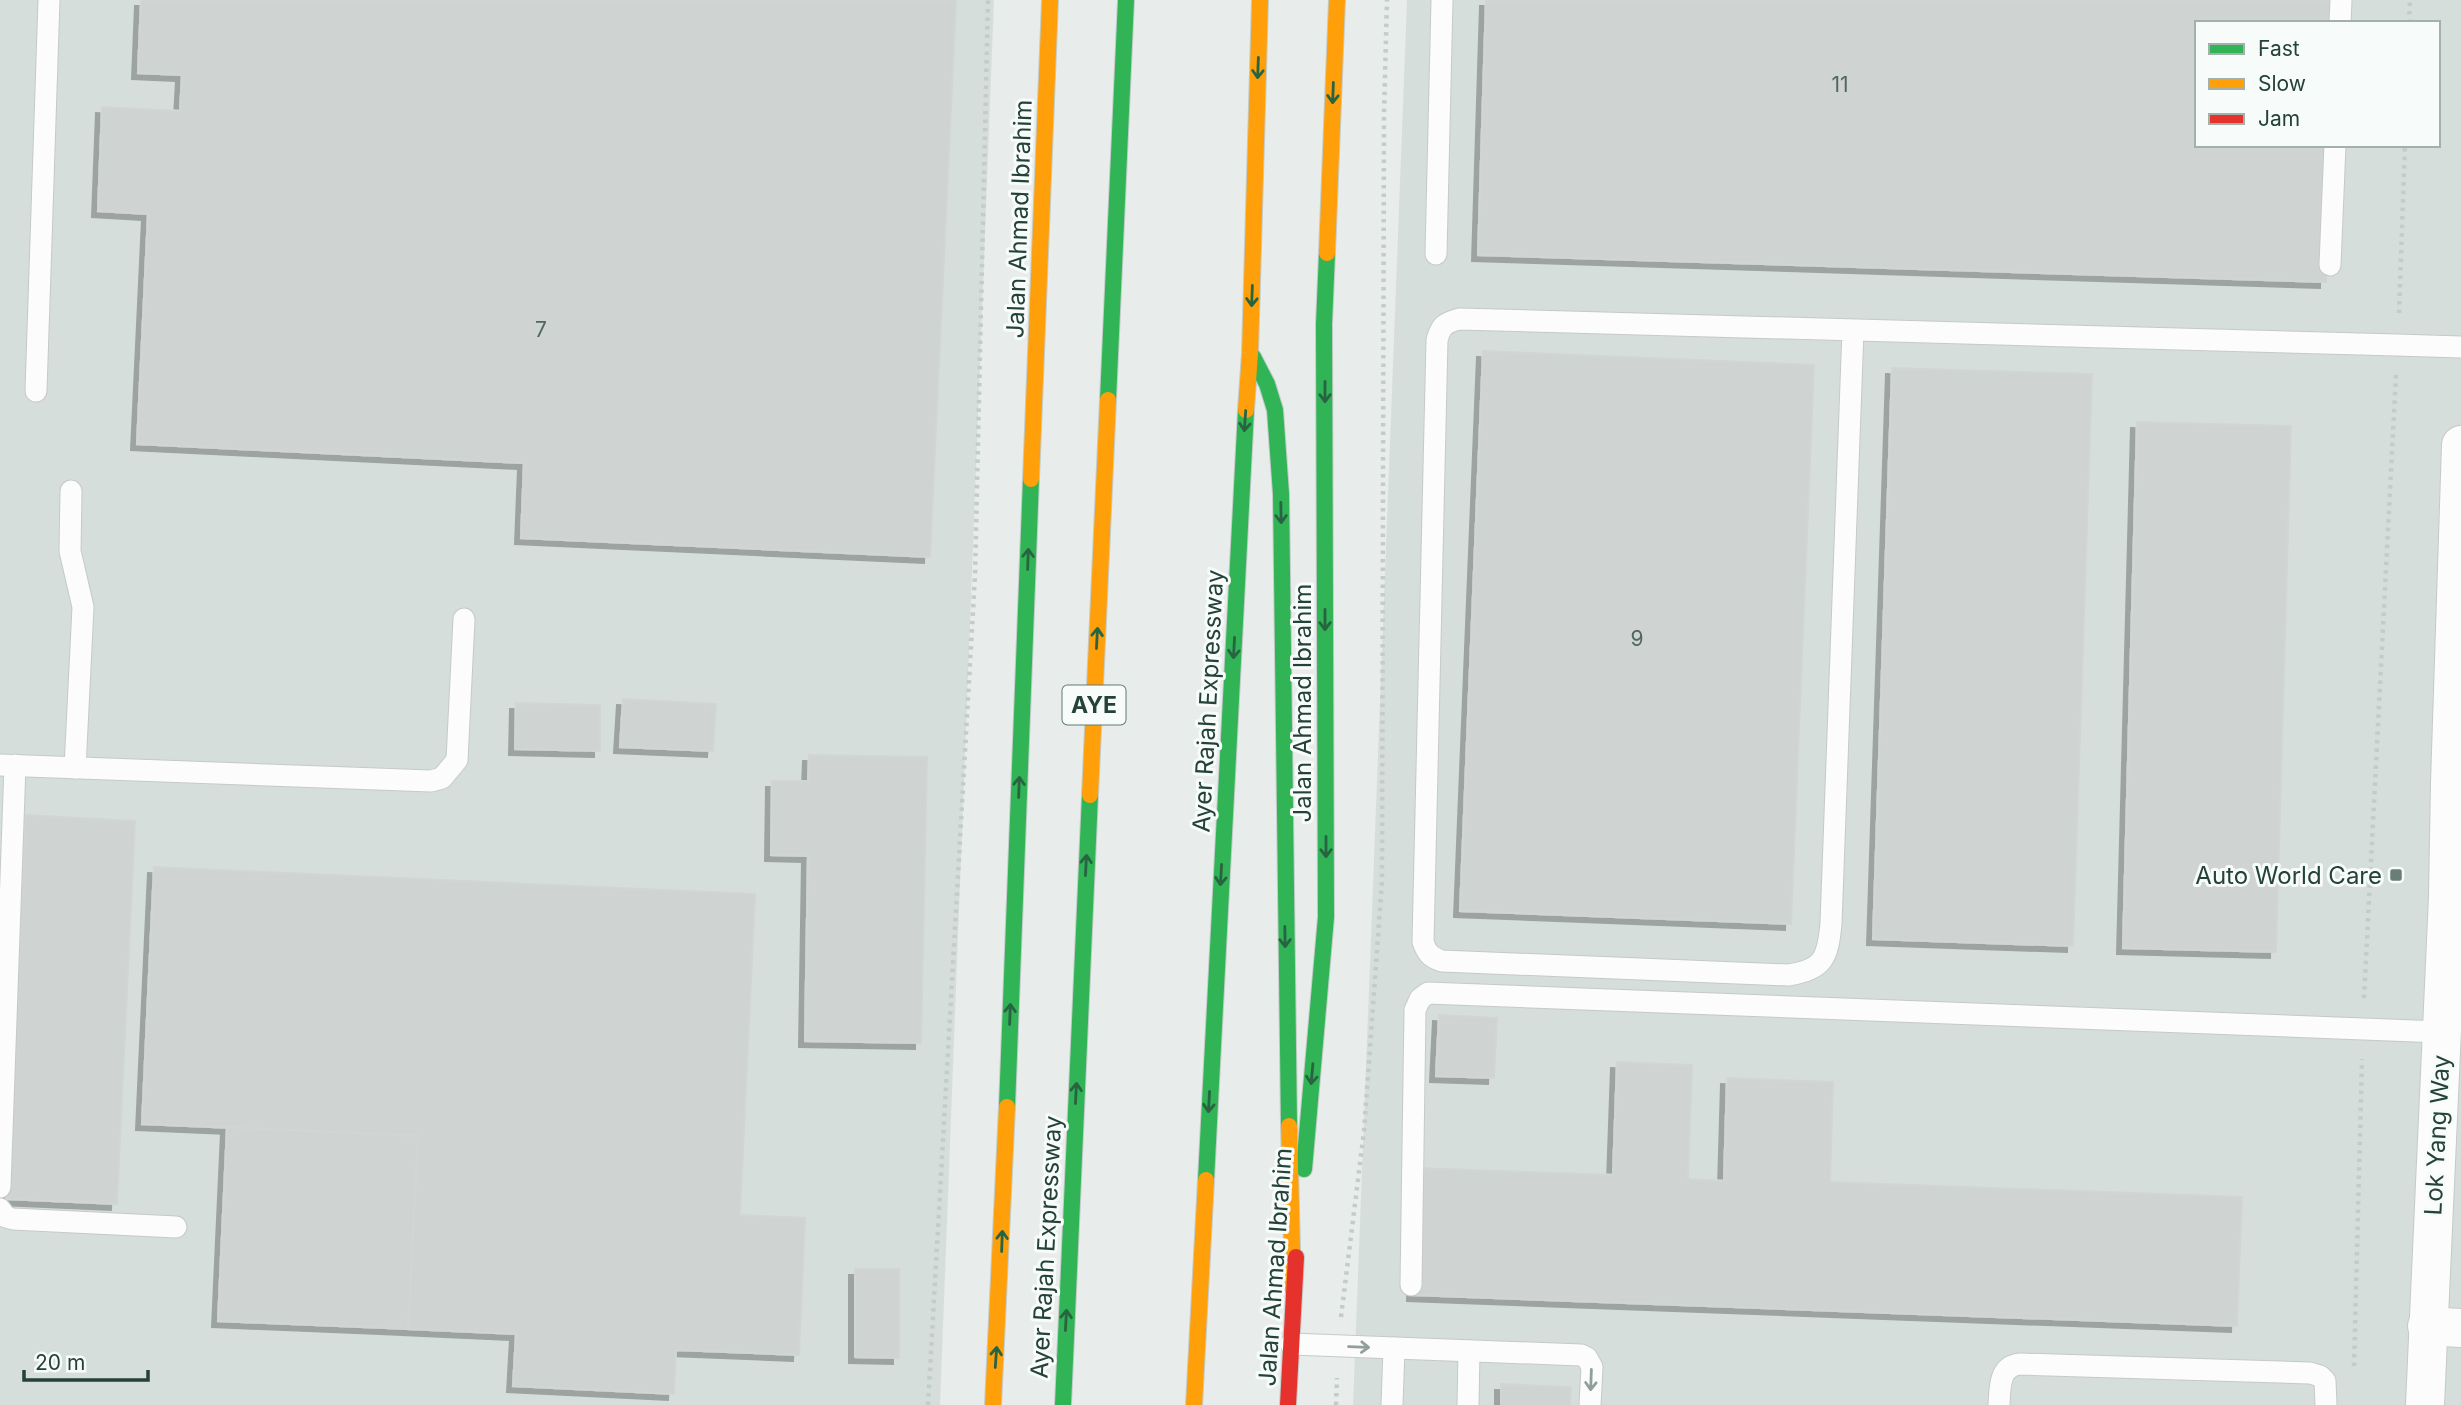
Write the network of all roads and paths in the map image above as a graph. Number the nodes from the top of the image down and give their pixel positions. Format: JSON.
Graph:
{"nodes":[{"id":1,"x":49,"y":0,"type":"edge"},
{"id":2,"x":988,"y":0,"type":"edge"},
{"id":3,"x":1050,"y":0,"type":"edge"},
{"id":4,"x":1126,"y":0,"type":"edge"},
{"id":5,"x":1260,"y":0,"type":"edge"},
{"id":6,"x":1337,"y":0,"type":"edge"},
{"id":7,"x":1387,"y":0,"type":"edge"},
{"id":8,"x":1442,"y":0,"type":"edge"},
{"id":9,"x":2341,"y":0,"type":"edge"},
{"id":10,"x":2410,"y":0,"type":"edge"},
{"id":11,"x":2340,"y":21,"type":"edge"},
{"id":12,"x":2409,"y":21,"type":"edge"},
{"id":13,"x":2335,"y":147,"type":"edge"},
{"id":14,"x":2405,"y":147,"type":"edge"},
{"id":15,"x":1436,"y":254,"type":"dead end"},
{"id":16,"x":2330,"y":265,"type":"dead end"},
{"id":17,"x":1853,"y":330,"type":"junction"},
{"id":18,"x":2397,"y":345,"type":"junction"},
{"id":19,"x":2461,"y":347,"type":"edge"},
{"id":20,"x":1250,"y":352,"type":"junction"},
{"id":21,"x":36,"y":391,"type":"dead end"},
{"id":22,"x":2461,"y":445,"type":"edge"},
{"id":23,"x":71,"y":491,"type":"dead end"},
{"id":24,"x":464,"y":620,"type":"dead end"},
{"id":25,"x":8,"y":765,"type":"edge"},
{"id":26,"x":75,"y":768,"type":"junction"},
{"id":27,"x":2455,"y":783,"type":"edge"},
{"id":28,"x":2362,"y":1028,"type":"junction"},
{"id":29,"x":2441,"y":1032,"type":"junction"},
{"id":30,"x":0,"y":1187,"type":"edge"},
{"id":31,"x":0,"y":1209,"type":"edge"},
{"id":32,"x":176,"y":1227,"type":"dead end"},
{"id":33,"x":1410,"y":1285,"type":"dead end"},
{"id":34,"x":1293,"y":1290,"type":"junction"},
{"id":35,"x":2444,"y":1327,"type":"edge"},
{"id":36,"x":1291,"y":1344,"type":"junction"},
{"id":37,"x":1337,"y":1346,"type":"junction"},
{"id":38,"x":1394,"y":1348,"type":"junction"},
{"id":39,"x":1469,"y":1351,"type":"junction"},
{"id":40,"x":2354,"y":1377,"type":"dead end"},
{"id":41,"x":928,"y":1405,"type":"edge"},
{"id":42,"x":993,"y":1405,"type":"edge"},
{"id":43,"x":1061,"y":1405,"type":"edge"},
{"id":44,"x":1194,"y":1405,"type":"edge"},
{"id":45,"x":1288,"y":1405,"type":"edge"},
{"id":46,"x":1336,"y":1405,"type":"edge"},
{"id":47,"x":1392,"y":1405,"type":"edge"},
{"id":48,"x":1468,"y":1405,"type":"edge"},
{"id":49,"x":1590,"y":1405,"type":"edge"},
{"id":50,"x":1999,"y":1405,"type":"edge"},
{"id":51,"x":2326,"y":1405,"type":"edge"},
{"id":52,"x":2425,"y":1405,"type":"edge"}],
"edges":[{"from":1,"to":21,"type":"lane"},
{"from":2,"to":41,"type":"path"},
{"from":42,"to":3,"type":"main road","name":"Jalan Ahmad Ibrahim","one_way":true},
{"from":43,"to":4,"type":"main road","name":"Ayer Rajah Expressway","number":"AYE","one_way":true},
{"from":5,"to":20,"type":"main road","name":"Ayer Rajah Expressway","one_way":true},
{"from":6,"to":34,"type":"main road","name":"Jalan Ahmad Ibrahim","one_way":true},
{"from":7,"to":37,"type":"path"},
{"from":8,"to":15,"type":"lane"},
{"from":9,"to":11,"type":"lane"},
{"from":10,"to":12,"type":"path"},
{"from":13,"to":16,"type":"lane"},
{"from":14,"to":18,"type":"path"},
{"from":17,"to":17,"type":"lane"},
{"from":17,"to":18,"type":"lane"},
{"from":18,"to":19,"type":"lane"},
{"from":18,"to":28,"type":"path"},
{"from":20,"to":34,"type":"main road","one_way":true},
{"from":20,"to":44,"type":"main road","name":"Ayer Rajah Expressway","one_way":true},
{"from":22,"to":27,"type":"street","name":"Lok Yang Way"},
{"from":23,"to":26,"type":"lane"},
{"from":24,"to":26,"type":"lane"},
{"from":25,"to":26,"type":"lane"},
{"from":25,"to":30,"type":"lane"},
{"from":27,"to":29,"type":"street","name":"Lok Yang Way"},
{"from":28,"to":29,"type":"lane"},
{"from":28,"to":33,"type":"lane"},
{"from":28,"to":40,"type":"path"},
{"from":29,"to":35,"type":"street","name":"Lok Yang Way"},
{"from":31,"to":32,"type":"lane"},
{"from":34,"to":36,"type":"main road","name":"Jalan Ahmad Ibrahim"},
{"from":35,"to":52,"type":"street","name":"Lok Yang Way"},
{"from":36,"to":37,"type":"lane"},
{"from":36,"to":45,"type":"main road","name":"Jalan Ahmad Ibrahim"},
{"from":37,"to":38,"type":"lane","one_way":true},
{"from":37,"to":46,"type":"path"},
{"from":38,"to":39,"type":"lane"},
{"from":38,"to":47,"type":"lane"},
{"from":39,"to":48,"type":"lane"},
{"from":39,"to":49,"type":"lane","one_way":true},
{"from":50,"to":51,"type":"lane"}]}
